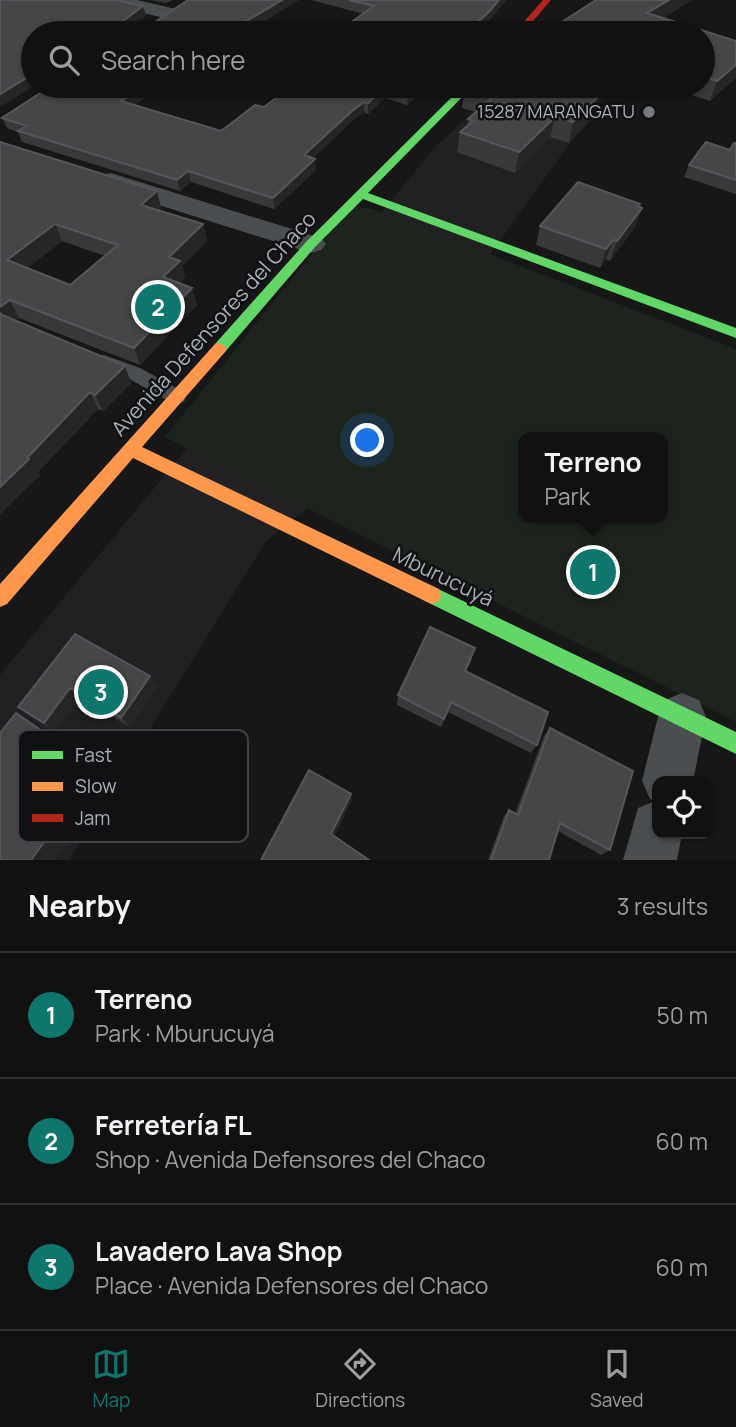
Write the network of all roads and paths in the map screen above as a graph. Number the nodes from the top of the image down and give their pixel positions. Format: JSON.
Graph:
{"nodes":[{"id":1,"x":111,"y":0,"type":"edge"},
{"id":2,"x":190,"y":0,"type":"edge"},
{"id":3,"x":547,"y":0,"type":"edge"},
{"id":4,"x":169,"y":13,"type":"junction"},
{"id":5,"x":157,"y":21,"type":"edge"},
{"id":6,"x":529,"y":21,"type":"edge"},
{"id":7,"x":456,"y":98,"type":"edge"},
{"id":8,"x":91,"y":174,"type":"edge"},
{"id":9,"x":361,"y":194,"type":"junction"},
{"id":10,"x":311,"y":244,"type":"junction"},
{"id":11,"x":736,"y":334,"type":"edge"},
{"id":12,"x":83,"y":352,"type":"edge"},
{"id":13,"x":177,"y":397,"type":"junction"},
{"id":14,"x":131,"y":449,"type":"junction"},
{"id":15,"x":0,"y":598,"type":"edge"},
{"id":16,"x":682,"y":717,"type":"junction"},
{"id":17,"x":736,"y":743,"type":"edge"},
{"id":18,"x":669,"y":776,"type":"edge"},
{"id":19,"x":654,"y":839,"type":"edge"},
{"id":20,"x":650,"y":860,"type":"edge"}],
"edges":[{"from":1,"to":4,"type":"street"},
{"from":2,"to":4,"type":"street"},
{"from":3,"to":6,"type":"main road"},
{"from":4,"to":5,"type":"street"},
{"from":7,"to":9,"type":"main road","name":"Avenida Defensores del Chaco"},
{"from":8,"to":10,"type":"street"},
{"from":9,"to":10,"type":"main road","name":"Avenida Defensores del Chaco"},
{"from":9,"to":11,"type":"main road"},
{"from":10,"to":13,"type":"main road","name":"Avenida Defensores del Chaco"},
{"from":12,"to":13,"type":"lane"},
{"from":13,"to":14,"type":"main road","name":"Avenida Defensores del Chaco"},
{"from":14,"to":15,"type":"main road","name":"Avenida Defensores del Chaco"},
{"from":14,"to":16,"type":"main road","name":"Mburucuyá"},
{"from":16,"to":17,"type":"main road","name":"Mburucuyá"},
{"from":16,"to":18,"type":"street"},
{"from":19,"to":20,"type":"street"}]}
